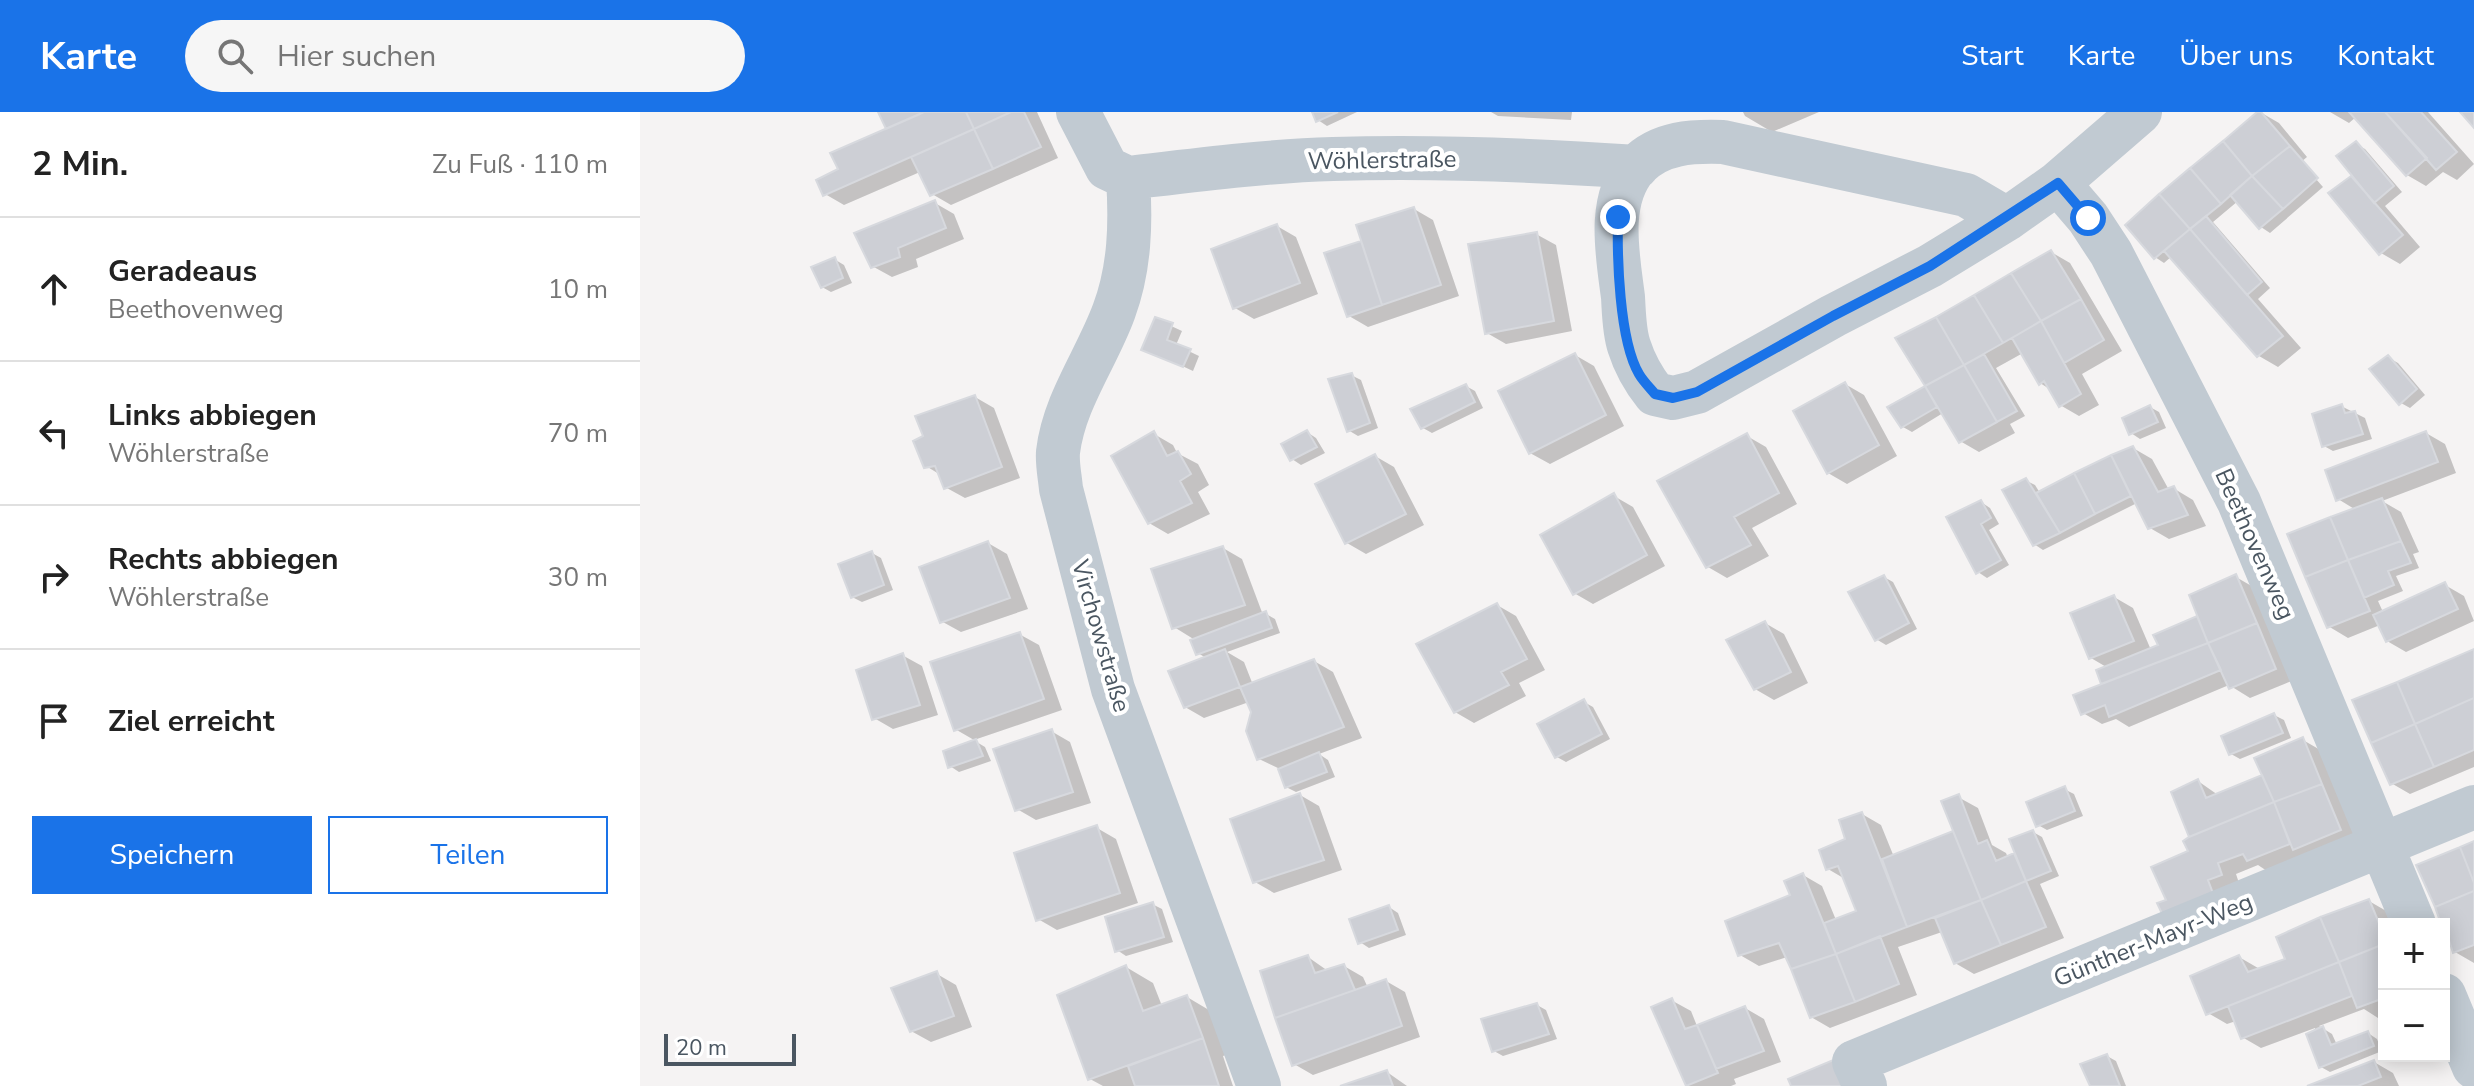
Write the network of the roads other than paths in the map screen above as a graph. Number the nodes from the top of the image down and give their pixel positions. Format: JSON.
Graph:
{"nodes":[{"id":1,"x":1078,"y":112,"type":"edge"},
{"id":2,"x":2140,"y":112,"type":"edge"},
{"id":3,"x":1637,"y":167,"type":"junction"},
{"id":4,"x":1128,"y":178,"type":"junction"},
{"id":5,"x":2058,"y":183,"type":"junction"},
{"id":6,"x":2007,"y":219,"type":"junction"},
{"id":7,"x":2474,"y":807,"type":"edge"},
{"id":8,"x":2382,"y":846,"type":"junction"},
{"id":9,"x":2412,"y":918,"type":"edge"},
{"id":10,"x":2450,"y":1009,"type":"edge"},
{"id":11,"x":2474,"y":1067,"type":"edge"},
{"id":12,"x":1259,"y":1086,"type":"edge"},
{"id":13,"x":1865,"y":1086,"type":"edge"}],
"edges":[{"from":1,"to":4,"type":"street"},
{"from":2,"to":5,"type":"street"},
{"from":3,"to":4,"type":"street","name":"Wöhlerstraße"},
{"from":3,"to":6,"type":"street"},
{"from":3,"to":6,"type":"street"},
{"from":4,"to":12,"type":"street","name":"Virchowstraße"},
{"from":5,"to":6,"type":"street"},
{"from":5,"to":8,"type":"street","name":"Beethovenweg"},
{"from":7,"to":8,"type":"street","name":"Günther-Mayr-Weg"},
{"from":8,"to":9,"type":"street","name":"Beethovenweg"},
{"from":8,"to":13,"type":"street","name":"Günther-Mayr-Weg"},
{"from":10,"to":11,"type":"street"}]}
